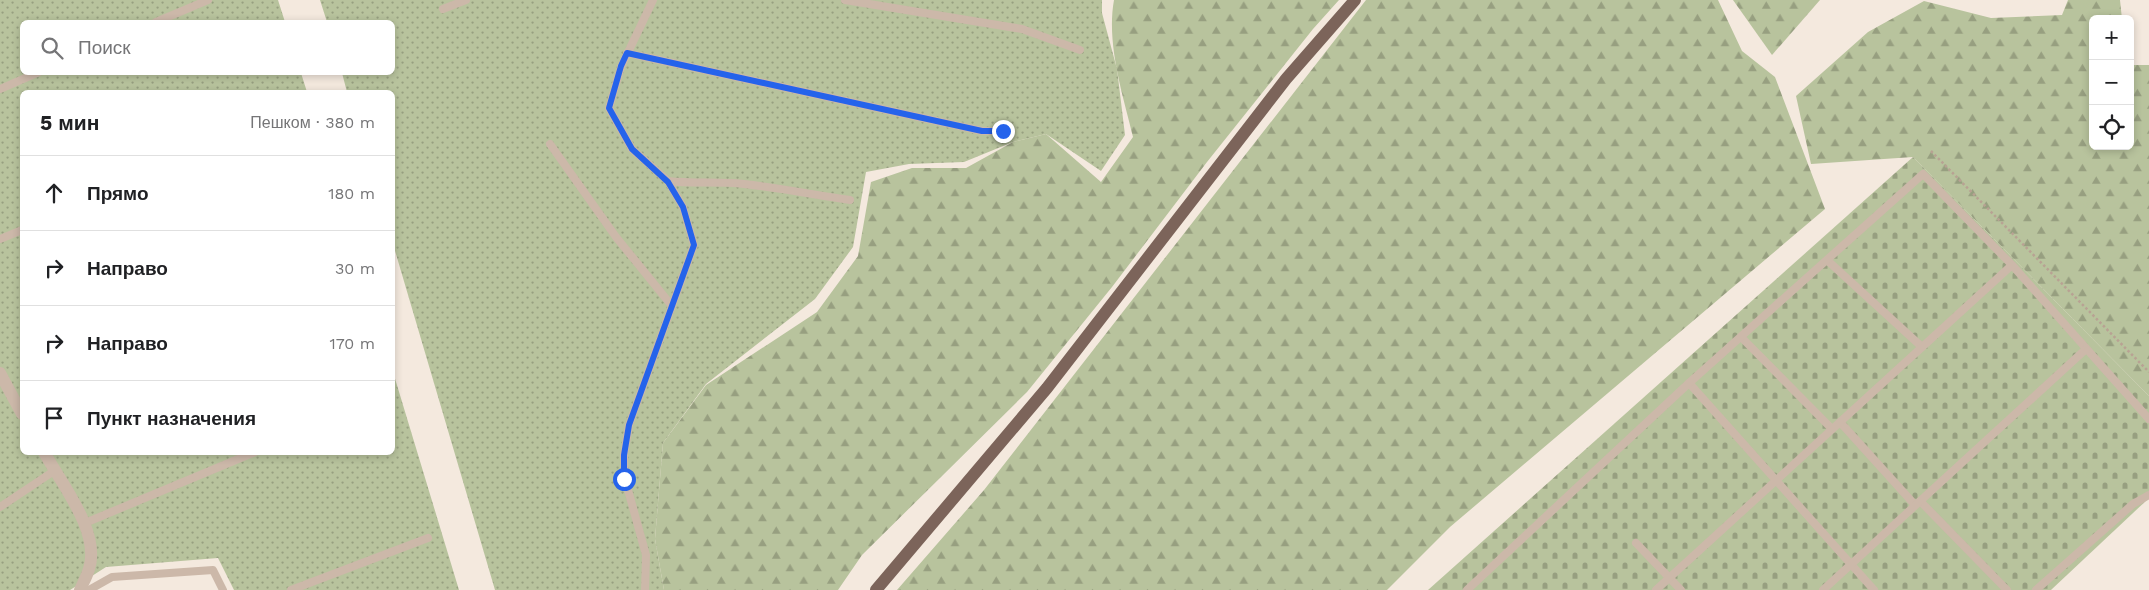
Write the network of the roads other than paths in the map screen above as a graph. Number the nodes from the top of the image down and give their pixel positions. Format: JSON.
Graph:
{"nodes":[{"id":1,"x":208,"y":0,"type":"edge"},
{"id":2,"x":466,"y":0,"type":"edge"},
{"id":3,"x":653,"y":0,"type":"edge"},
{"id":4,"x":845,"y":0,"type":"edge"},
{"id":5,"x":1355,"y":0,"type":"edge"},
{"id":6,"x":444,"y":9,"type":"dead end"},
{"id":7,"x":161,"y":20,"type":"edge"},
{"id":8,"x":1080,"y":50,"type":"dead end"},
{"id":9,"x":627,"y":53,"type":"junction"},
{"id":10,"x":33,"y":75,"type":"edge"},
{"id":11,"x":0,"y":90,"type":"edge"},
{"id":12,"x":1003,"y":131,"type":"dead end"},
{"id":13,"x":550,"y":144,"type":"dead end"},
{"id":14,"x":668,"y":182,"type":"junction"},
{"id":15,"x":850,"y":200,"type":"dead end"},
{"id":16,"x":20,"y":231,"type":"edge"},
{"id":17,"x":0,"y":239,"type":"edge"},
{"id":18,"x":1828,"y":261,"type":"junction"},
{"id":19,"x":2012,"y":264,"type":"junction"},
{"id":20,"x":672,"y":306,"type":"junction"},
{"id":21,"x":1742,"y":338,"type":"junction"},
{"id":22,"x":1922,"y":347,"type":"junction"},
{"id":23,"x":2086,"y":349,"type":"junction"},
{"id":24,"x":1,"y":378,"type":"edge"},
{"id":25,"x":1689,"y":383,"type":"junction"},
{"id":26,"x":20,"y":407,"type":"edge"},
{"id":27,"x":2149,"y":420,"type":"edge"},
{"id":28,"x":1840,"y":422,"type":"junction"},
{"id":29,"x":1832,"y":429,"type":"junction"},
{"id":30,"x":46,"y":455,"type":"edge"},
{"id":31,"x":248,"y":455,"type":"edge"},
{"id":32,"x":54,"y":471,"type":"junction"},
{"id":33,"x":1775,"y":481,"type":"junction"},
{"id":34,"x":2149,"y":495,"type":"edge"},
{"id":35,"x":1917,"y":503,"type":"junction"},
{"id":36,"x":0,"y":507,"type":"edge"},
{"id":37,"x":85,"y":524,"type":"junction"},
{"id":38,"x":428,"y":538,"type":"dead end"},
{"id":39,"x":1636,"y":543,"type":"dead end"},
{"id":40,"x":1851,"y":564,"type":"junction"},
{"id":41,"x":1669,"y":578,"type":"junction"},
{"id":42,"x":80,"y":590,"type":"edge"},
{"id":43,"x":89,"y":590,"type":"edge"},
{"id":44,"x":223,"y":590,"type":"edge"},
{"id":45,"x":291,"y":590,"type":"edge"},
{"id":46,"x":645,"y":590,"type":"edge"},
{"id":47,"x":876,"y":590,"type":"edge"},
{"id":48,"x":1467,"y":590,"type":"edge"},
{"id":49,"x":1656,"y":590,"type":"edge"},
{"id":50,"x":1681,"y":590,"type":"edge"},
{"id":51,"x":1823,"y":590,"type":"edge"},
{"id":52,"x":1874,"y":590,"type":"edge"},
{"id":53,"x":2007,"y":590,"type":"edge"},
{"id":54,"x":2036,"y":590,"type":"edge"}],
"edges":[{"from":1,"to":7,"type":"lane"},
{"from":2,"to":6,"type":"lane"},
{"from":3,"to":9,"type":"lane"},
{"from":4,"to":8,"type":"lane"},
{"from":5,"to":47,"type":"main road"},
{"from":9,"to":12,"type":"lane"},
{"from":9,"to":14,"type":"lane"},
{"from":10,"to":11,"type":"lane"},
{"from":13,"to":20,"type":"lane"},
{"from":14,"to":15,"type":"lane"},
{"from":14,"to":20,"type":"lane"},
{"from":16,"to":17,"type":"lane"},
{"from":18,"to":19,"type":"lane"},
{"from":18,"to":21,"type":"lane"},
{"from":18,"to":22,"type":"lane"},
{"from":19,"to":22,"type":"lane"},
{"from":19,"to":23,"type":"lane"},
{"from":20,"to":46,"type":"lane"},
{"from":21,"to":25,"type":"lane"},
{"from":21,"to":29,"type":"lane"},
{"from":22,"to":28,"type":"lane"},
{"from":23,"to":27,"type":"lane"},
{"from":23,"to":35,"type":"lane"},
{"from":24,"to":26,"type":"street"},
{"from":25,"to":33,"type":"lane"},
{"from":25,"to":48,"type":"lane"},
{"from":28,"to":29,"type":"lane"},
{"from":28,"to":35,"type":"lane"},
{"from":29,"to":33,"type":"lane"},
{"from":30,"to":32,"type":"street"},
{"from":31,"to":37,"type":"lane"},
{"from":32,"to":36,"type":"lane"},
{"from":32,"to":37,"type":"street"},
{"from":33,"to":40,"type":"lane"},
{"from":33,"to":41,"type":"lane"},
{"from":34,"to":54,"type":"lane"},
{"from":35,"to":40,"type":"lane"},
{"from":35,"to":53,"type":"lane"},
{"from":37,"to":42,"type":"street"},
{"from":38,"to":45,"type":"lane"},
{"from":39,"to":41,"type":"lane"},
{"from":40,"to":51,"type":"lane"},
{"from":40,"to":52,"type":"lane"},
{"from":41,"to":49,"type":"lane"},
{"from":41,"to":50,"type":"lane"},
{"from":43,"to":44,"type":"lane"}]}
